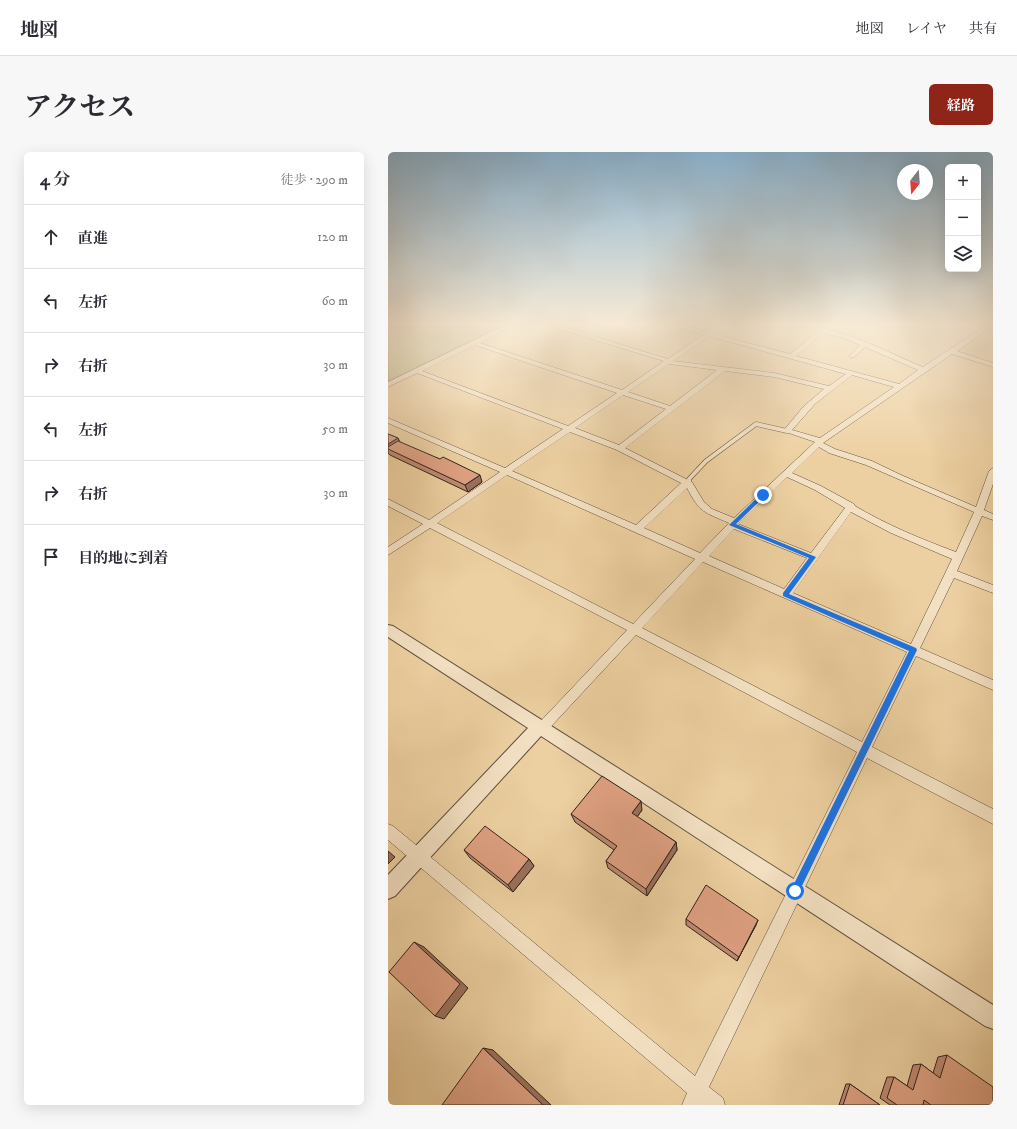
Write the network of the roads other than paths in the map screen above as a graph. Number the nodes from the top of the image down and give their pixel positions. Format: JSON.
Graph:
{"nodes":[{"id":1,"x":559,"y":370,"type":"edge"},
{"id":2,"x":656,"y":370,"type":"edge"},
{"id":3,"x":721,"y":370,"type":"edge"},
{"id":4,"x":734,"y":370,"type":"edge"},
{"id":5,"x":841,"y":370,"type":"edge"},
{"id":6,"x":922,"y":370,"type":"edge"},
{"id":7,"x":417,"y":371,"type":"joint"},
{"id":8,"x":850,"y":373,"type":"junction"},
{"id":9,"x":388,"y":385,"type":"edge"},
{"id":10,"x":898,"y":386,"type":"junction"},
{"id":11,"x":831,"y":388,"type":"junction"},
{"id":12,"x":624,"y":392,"type":"junction"},
{"id":13,"x":672,"y":409,"type":"junction"},
{"id":14,"x":388,"y":420,"type":"edge"},
{"id":15,"x":570,"y":429,"type":"junction"},
{"id":16,"x":787,"y":431,"type":"junction"},
{"id":17,"x":820,"y":442,"type":"junction"},
{"id":18,"x":620,"y":448,"type":"junction"},
{"id":19,"x":993,"y":471,"type":"edge"},
{"id":20,"x":506,"y":472,"type":"junction"},
{"id":21,"x":787,"y":474,"type":"junction"},
{"id":22,"x":688,"y":483,"type":"junction"},
{"id":23,"x":388,"y":502,"type":"edge"},
{"id":24,"x":851,"y":506,"type":"junction"},
{"id":25,"x":979,"y":512,"type":"junction"},
{"id":26,"x":993,"y":517,"type":"edge"},
{"id":27,"x":733,"y":523,"type":"junction"},
{"id":28,"x":430,"y":524,"type":"junction"},
{"id":29,"x":637,"y":529,"type":"junction"},
{"id":30,"x":388,"y":552,"type":"edge"},
{"id":31,"x":701,"y":557,"type":"junction"},
{"id":32,"x":813,"y":557,"type":"junction"},
{"id":33,"x":958,"y":559,"type":"junction"},
{"id":34,"x":951,"y":573,"type":"junction"},
{"id":35,"x":993,"y":589,"type":"edge"},
{"id":36,"x":786,"y":594,"type":"junction"},
{"id":37,"x":634,"y":629,"type":"junction"},
{"id":38,"x":388,"y":630,"type":"edge"},
{"id":39,"x":913,"y":650,"type":"junction"},
{"id":40,"x":993,"y":685,"type":"edge"},
{"id":41,"x":540,"y":728,"type":"junction"},
{"id":42,"x":865,"y":751,"type":"junction"},
{"id":43,"x":993,"y":817,"type":"edge"},
{"id":44,"x":388,"y":831,"type":"edge"},
{"id":45,"x":418,"y":857,"type":"junction"},
{"id":46,"x":388,"y":889,"type":"edge"},
{"id":47,"x":795,"y":891,"type":"junction"},
{"id":48,"x":993,"y":1018,"type":"edge"},
{"id":49,"x":695,"y":1098,"type":"edge"},
{"id":50,"x":716,"y":1105,"type":"edge"}],
"edges":[{"from":1,"to":12,"type":"street"},
{"from":2,"to":12,"type":"street"},
{"from":3,"to":13,"type":"street"},
{"from":4,"to":11,"type":"street"},
{"from":5,"to":8,"type":"street"},
{"from":6,"to":10,"type":"street"},
{"from":7,"to":9,"type":"street"},
{"from":7,"to":15,"type":"street"},
{"from":8,"to":10,"type":"street"},
{"from":8,"to":11,"type":"street"},
{"from":10,"to":17,"type":"street"},
{"from":11,"to":16,"type":"street"},
{"from":12,"to":13,"type":"street"},
{"from":12,"to":15,"type":"street"},
{"from":13,"to":18,"type":"street"},
{"from":14,"to":20,"type":"street"},
{"from":15,"to":18,"type":"street"},
{"from":15,"to":20,"type":"street"},
{"from":16,"to":17,"type":"street"},
{"from":16,"to":22,"type":"lane"},
{"from":17,"to":21,"type":"street"},
{"from":17,"to":25,"type":"street"},
{"from":18,"to":22,"type":"street"},
{"from":19,"to":25,"type":"street"},
{"from":20,"to":28,"type":"street"},
{"from":20,"to":29,"type":"street"},
{"from":21,"to":24,"type":"street"},
{"from":21,"to":27,"type":"street"},
{"from":22,"to":27,"type":"street"},
{"from":22,"to":29,"type":"street"},
{"from":23,"to":28,"type":"street"},
{"from":24,"to":32,"type":"street"},
{"from":24,"to":33,"type":"street"},
{"from":25,"to":26,"type":"street"},
{"from":25,"to":33,"type":"street"},
{"from":27,"to":31,"type":"street"},
{"from":27,"to":32,"type":"street"},
{"from":28,"to":30,"type":"street"},
{"from":28,"to":37,"type":"street"},
{"from":29,"to":31,"type":"street"},
{"from":31,"to":36,"type":"street"},
{"from":31,"to":37,"type":"street"},
{"from":32,"to":36,"type":"street"},
{"from":33,"to":34,"type":"street"},
{"from":34,"to":35,"type":"street"},
{"from":34,"to":39,"type":"street"},
{"from":36,"to":39,"type":"street"},
{"from":37,"to":41,"type":"street"},
{"from":37,"to":42,"type":"street"},
{"from":38,"to":41,"type":"street"},
{"from":39,"to":40,"type":"street"},
{"from":39,"to":42,"type":"street"},
{"from":41,"to":45,"type":"street"},
{"from":41,"to":47,"type":"street"},
{"from":42,"to":43,"type":"street"},
{"from":42,"to":47,"type":"street"},
{"from":44,"to":45,"type":"street"},
{"from":45,"to":46,"type":"street"},
{"from":45,"to":49,"type":"street"},
{"from":47,"to":48,"type":"street"},
{"from":47,"to":49,"type":"street"},
{"from":49,"to":50,"type":"street"}]}
